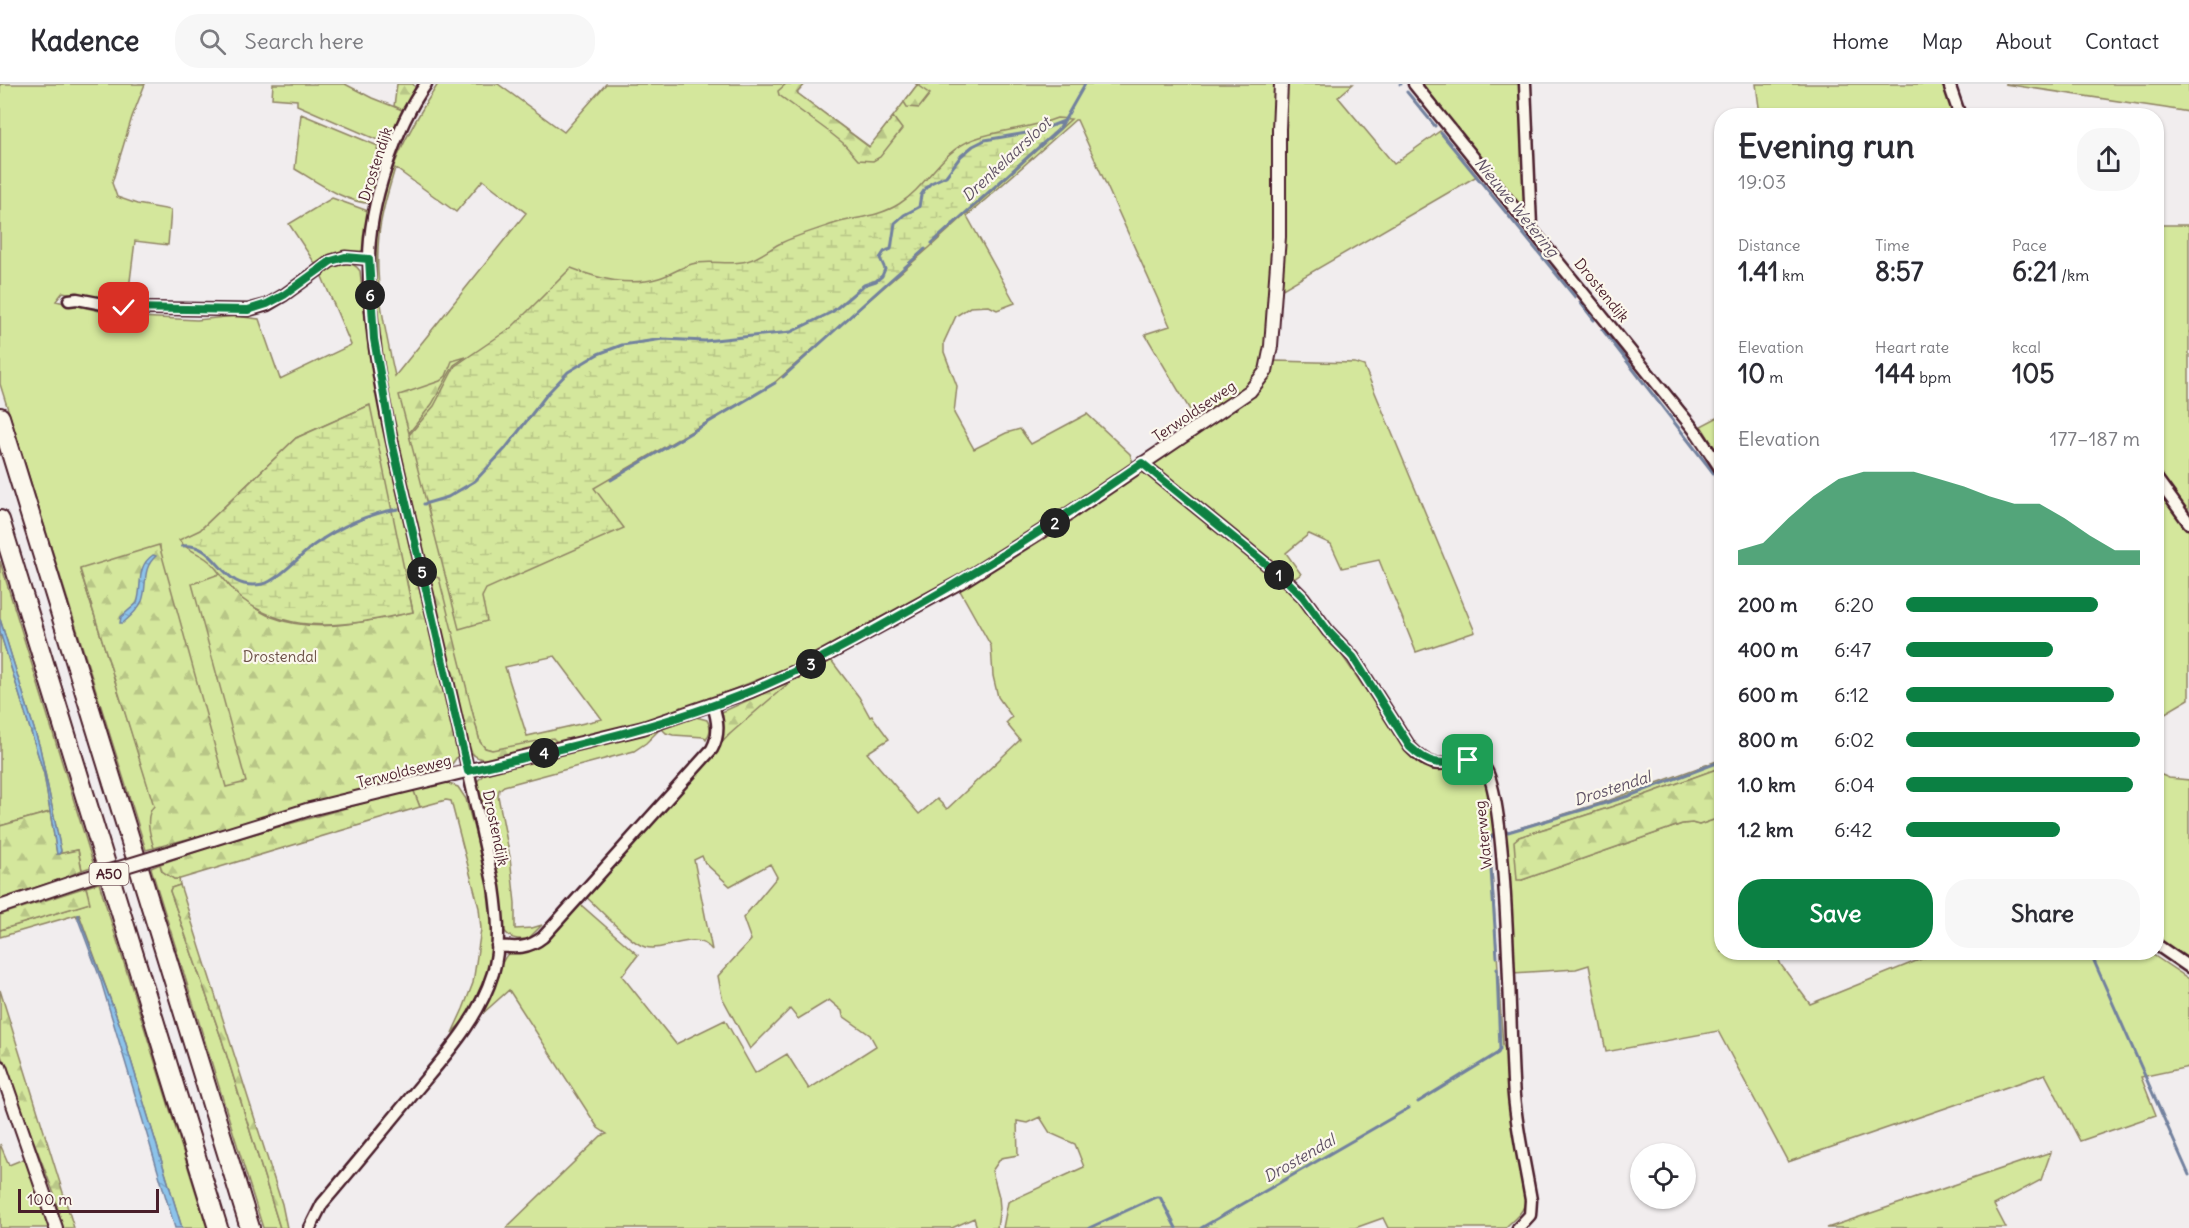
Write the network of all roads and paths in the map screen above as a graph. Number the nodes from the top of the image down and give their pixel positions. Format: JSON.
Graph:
{"nodes":[{"id":1,"x":426,"y":84,"type":"edge"},
{"id":2,"x":1281,"y":84,"type":"edge"},
{"id":3,"x":1414,"y":84,"type":"edge"},
{"id":4,"x":1525,"y":84,"type":"edge"},
{"id":5,"x":1949,"y":84,"type":"edge"},
{"id":6,"x":1957,"y":108,"type":"edge"},
{"id":7,"x":1531,"y":226,"type":"junction"},
{"id":8,"x":369,"y":259,"type":"junction"},
{"id":9,"x":69,"y":300,"type":"dead end"},
{"id":10,"x":0,"y":417,"type":"edge"},
{"id":11,"x":1714,"y":459,"type":"edge"},
{"id":12,"x":1142,"y":463,"type":"junction"},
{"id":13,"x":2164,"y":489,"type":"edge"},
{"id":14,"x":0,"y":520,"type":"edge"},
{"id":15,"x":2189,"y":523,"type":"edge"},
{"id":16,"x":713,"y":705,"type":"junction"},
{"id":17,"x":468,"y":771,"type":"junction"},
{"id":18,"x":0,"y":907,"type":"edge"},
{"id":19,"x":497,"y":946,"type":"junction"},
{"id":20,"x":2164,"y":950,"type":"edge"},
{"id":21,"x":2189,"y":967,"type":"edge"},
{"id":22,"x":0,"y":1067,"type":"edge"},
{"id":23,"x":56,"y":1228,"type":"edge"},
{"id":24,"x":218,"y":1228,"type":"edge"},
{"id":25,"x":250,"y":1228,"type":"edge"},
{"id":26,"x":310,"y":1228,"type":"edge"},
{"id":27,"x":1518,"y":1228,"type":"edge"}],
"edges":[{"from":1,"to":8,"type":"street","name":"Drostendijk"},
{"from":2,"to":12,"type":"street","name":"Terwoldseweg"},
{"from":3,"to":7,"type":"street","name":"Drostendijk"},
{"from":4,"to":7,"type":"street"},
{"from":5,"to":6,"type":"street"},
{"from":7,"to":11,"type":"street","name":"Drostendijk"},
{"from":8,"to":9,"type":"street"},
{"from":8,"to":17,"type":"street","name":"Drostendijk"},
{"from":10,"to":25,"type":"highway","number":"A50"},
{"from":12,"to":16,"type":"street","name":"Terwoldseweg"},
{"from":12,"to":27,"type":"street","name":"Waterweg"},
{"from":13,"to":15,"type":"street"},
{"from":14,"to":24,"type":"highway","number":"A50"},
{"from":16,"to":17,"type":"street","name":"Terwoldseweg"},
{"from":16,"to":19,"type":"street"},
{"from":17,"to":18,"type":"street","name":"Terwoldseweg","bridge":true},
{"from":17,"to":19,"type":"street","name":"Drostendijk"},
{"from":19,"to":26,"type":"street","name":"Drostendijk"},
{"from":20,"to":21,"type":"street"},
{"from":22,"to":23,"type":"street"}]}
